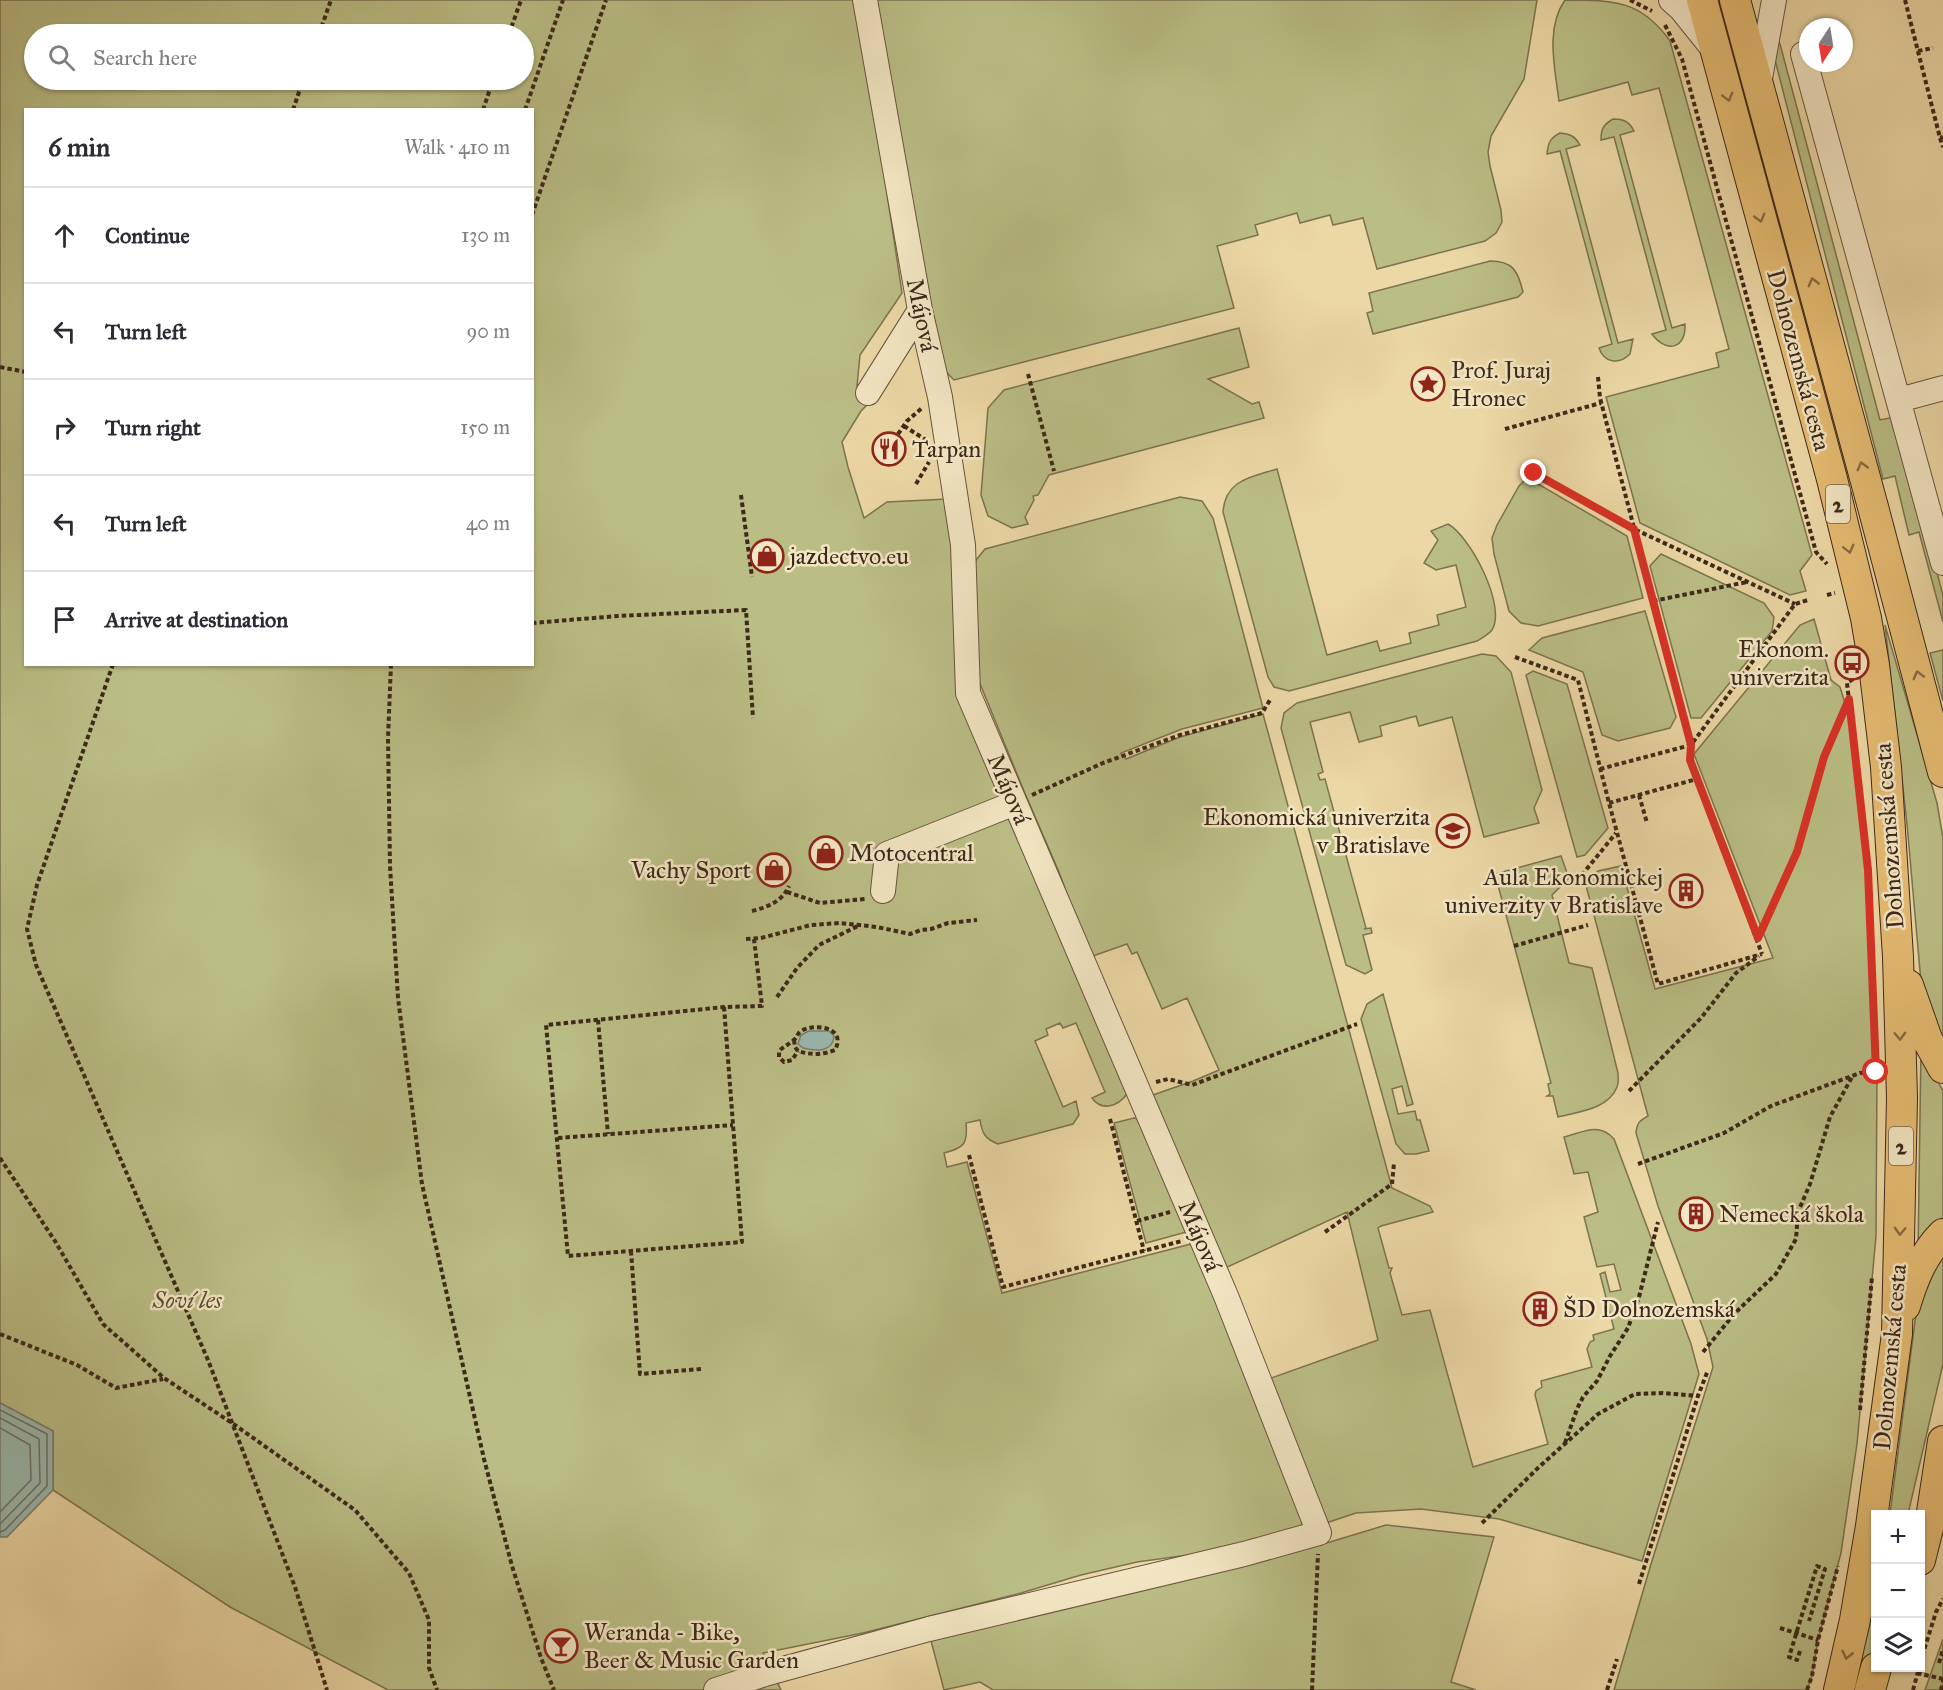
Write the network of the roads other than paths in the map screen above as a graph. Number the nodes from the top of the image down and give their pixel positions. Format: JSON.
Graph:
{"nodes":[{"id":1,"x":865,"y":0,"type":"edge"},
{"id":2,"x":1702,"y":0,"type":"edge"},
{"id":3,"x":1735,"y":0,"type":"edge"},
{"id":4,"x":1774,"y":0,"type":"edge"},
{"id":5,"x":1664,"y":8,"type":"edge"},
{"id":6,"x":1716,"y":53,"type":"junction"},
{"id":7,"x":1808,"y":72,"type":"edge"},
{"id":8,"x":1759,"y":84,"type":"junction"},
{"id":9,"x":920,"y":310,"type":"junction"},
{"id":10,"x":1943,"y":388,"type":"edge"},
{"id":11,"x":868,"y":393,"type":"dead end"},
{"id":12,"x":1899,"y":400,"type":"junction"},
{"id":13,"x":1943,"y":562,"type":"edge"},
{"id":14,"x":1943,"y":772,"type":"edge"},
{"id":15,"x":1015,"y":803,"type":"junction"},
{"id":16,"x":878,"y":895,"type":"road end"},
{"id":17,"x":1898,"y":957,"type":"junction"},
{"id":18,"x":1943,"y":1068,"type":"edge"},
{"id":19,"x":1943,"y":1234,"type":"edge"},
{"id":20,"x":1897,"y":1334,"type":"junction"},
{"id":21,"x":1941,"y":1448,"type":"edge"},
{"id":22,"x":1917,"y":1510,"type":"edge"},
{"id":23,"x":1929,"y":1544,"type":"edge"},
{"id":24,"x":1875,"y":1672,"type":"edge"},
{"id":25,"x":1904,"y":1672,"type":"edge"},
{"id":26,"x":716,"y":1690,"type":"edge"},
{"id":27,"x":1839,"y":1690,"type":"edge"},
{"id":28,"x":1870,"y":1690,"type":"edge"},
{"id":29,"x":1890,"y":1690,"type":"edge"}],
"edges":[{"from":1,"to":9,"type":"street","name":"Májová"},
{"from":2,"to":6,"type":"main road","name":"Dolnozemská cesta","number":"2"},
{"from":3,"to":8,"type":"main road","name":"Dolnozemská cesta","number":"2"},
{"from":4,"to":8,"type":"street"},
{"from":5,"to":6,"type":"street"},
{"from":6,"to":17,"type":"main road","name":"Dolnozemská cesta","number":"2","one_way":true},
{"from":7,"to":12,"type":"street"},
{"from":14,"to":8,"type":"main road","name":"Dolnozemská cesta","number":"2","one_way":true},
{"from":9,"to":11,"type":"street"},
{"from":9,"to":15,"type":"street","name":"Májová"},
{"from":10,"to":12,"type":"street"},
{"from":12,"to":13,"type":"street"},
{"from":15,"to":16,"type":"street"},
{"from":15,"to":26,"type":"street","name":"Májová"},
{"from":17,"to":18,"type":"main road"},
{"from":17,"to":20,"type":"main road","name":"Dolnozemská cesta","number":"2","one_way":true},
{"from":19,"to":20,"type":"main road"},
{"from":20,"to":27,"type":"main road","name":"Dolnozemská cesta","number":"2","one_way":true},
{"from":21,"to":22,"type":"main road"},
{"from":21,"to":23,"type":"main road"},
{"from":24,"to":28,"type":"main road"},
{"from":25,"to":29,"type":"main road"}]}
